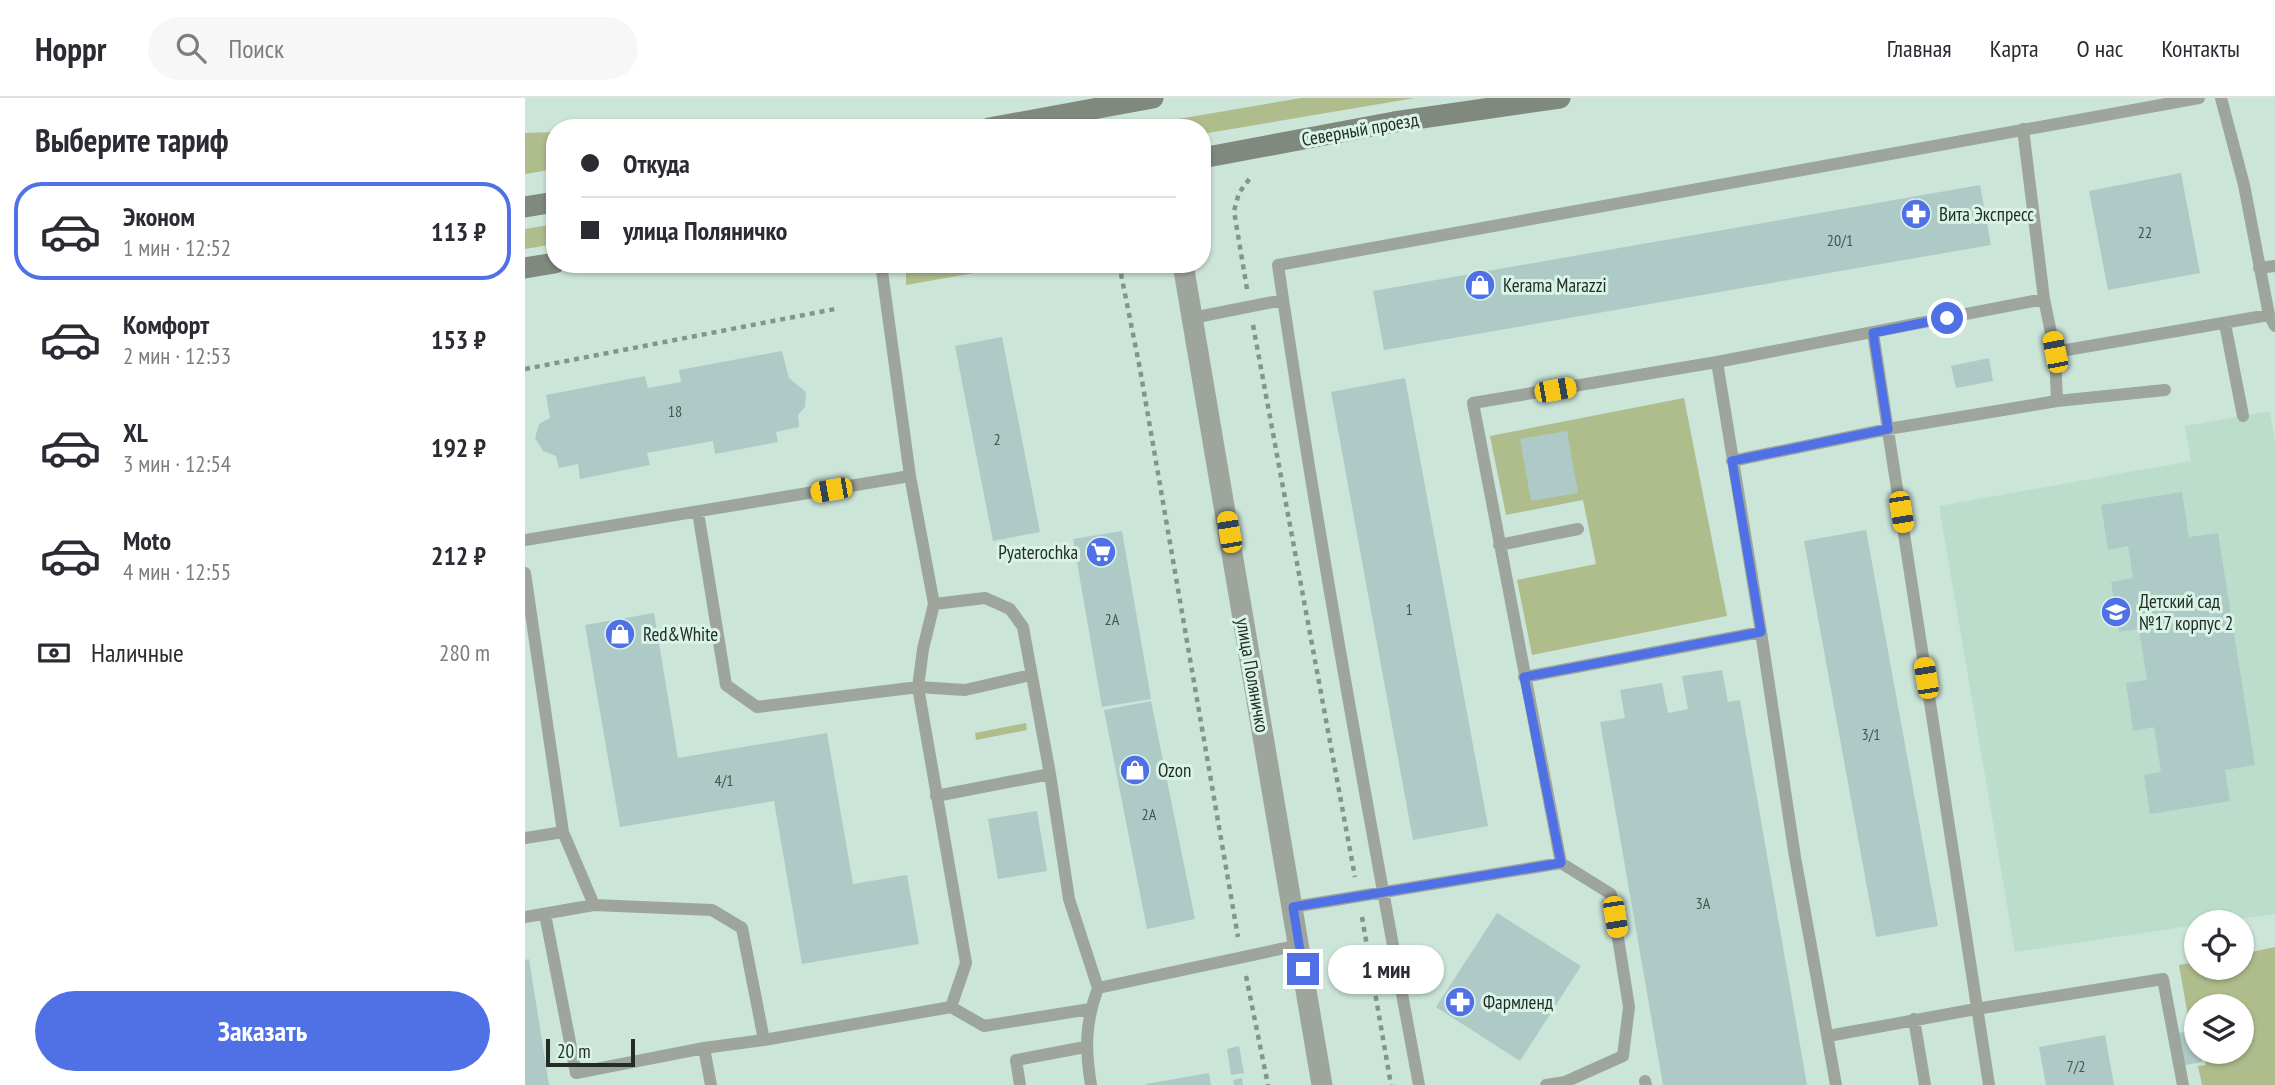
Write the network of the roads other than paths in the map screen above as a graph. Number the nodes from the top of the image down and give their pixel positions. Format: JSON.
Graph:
{"nodes":[{"id":1,"x":1560,"y":98,"type":"edge"},
{"id":2,"x":2199,"y":98,"type":"edge"},
{"id":3,"x":2221,"y":98,"type":"edge"},
{"id":4,"x":1143,"y":99,"type":"edge"},
{"id":5,"x":1037,"y":119,"type":"edge"},
{"id":6,"x":2023,"y":129,"type":"junction"},
{"id":7,"x":1211,"y":156,"type":"edge"},
{"id":8,"x":546,"y":204,"type":"edge"},
{"id":9,"x":525,"y":207,"type":"edge"},
{"id":10,"x":546,"y":264,"type":"edge"},
{"id":11,"x":2275,"y":266,"type":"edge"},
{"id":12,"x":525,"y":268,"type":"edge"},
{"id":13,"x":2259,"y":268,"type":"junction"},
{"id":14,"x":882,"y":273,"type":"edge"},
{"id":15,"x":1184,"y":273,"type":"edge"},
{"id":16,"x":2044,"y":299,"type":"junction"},
{"id":17,"x":1283,"y":300,"type":"junction"},
{"id":18,"x":1192,"y":318,"type":"junction"},
{"id":19,"x":2272,"y":320,"type":"edge"},
{"id":20,"x":2225,"y":324,"type":"junction"},
{"id":21,"x":1873,"y":333,"type":"junction"},
{"id":22,"x":2055,"y":352,"type":"junction"},
{"id":23,"x":1717,"y":362,"type":"junction"},
{"id":24,"x":2165,"y":390,"type":"dead end"},
{"id":25,"x":2057,"y":401,"type":"junction"},
{"id":26,"x":2243,"y":416,"type":"dead end"},
{"id":27,"x":1888,"y":429,"type":"junction"},
{"id":28,"x":1732,"y":461,"type":"junction"},
{"id":29,"x":910,"y":476,"type":"junction"},
{"id":30,"x":698,"y":512,"type":"junction"},
{"id":31,"x":1578,"y":529,"type":"dead end"},
{"id":32,"x":525,"y":540,"type":"edge"},
{"id":33,"x":1499,"y":545,"type":"junction"},
{"id":34,"x":525,"y":573,"type":"edge"},
{"id":35,"x":934,"y":604,"type":"junction"},
{"id":36,"x":1761,"y":632,"type":"junction"},
{"id":37,"x":1031,"y":675,"type":"junction"},
{"id":38,"x":1524,"y":677,"type":"junction"},
{"id":39,"x":918,"y":687,"type":"junction"},
{"id":40,"x":1050,"y":774,"type":"junction"},
{"id":41,"x":936,"y":796,"type":"junction"},
{"id":42,"x":563,"y":832,"type":"junction"},
{"id":43,"x":525,"y":838,"type":"edge"},
{"id":44,"x":1561,"y":863,"type":"junction"},
{"id":45,"x":1383,"y":892,"type":"junction"},
{"id":46,"x":594,"y":905,"type":"junction"},
{"id":47,"x":1293,"y":907,"type":"junction"},
{"id":48,"x":545,"y":914,"type":"junction"},
{"id":49,"x":525,"y":917,"type":"edge"},
{"id":50,"x":1299,"y":945,"type":"junction"},
{"id":51,"x":1098,"y":988,"type":"junction"},
{"id":52,"x":951,"y":1007,"type":"junction"},
{"id":53,"x":1090,"y":1009,"type":"junction"},
{"id":54,"x":1976,"y":1009,"type":"junction"},
{"id":55,"x":1914,"y":1019,"type":"junction"},
{"id":56,"x":1828,"y":1036,"type":"junction"},
{"id":57,"x":764,"y":1040,"type":"junction"},
{"id":58,"x":1085,"y":1047,"type":"junction"},
{"id":59,"x":704,"y":1048,"type":"junction"},
{"id":60,"x":1566,"y":1083,"type":"edge"},
{"id":61,"x":711,"y":1085,"type":"edge"},
{"id":62,"x":1020,"y":1085,"type":"edge"},
{"id":63,"x":1091,"y":1085,"type":"edge"},
{"id":64,"x":1322,"y":1085,"type":"edge"},
{"id":65,"x":1419,"y":1085,"type":"edge"},
{"id":66,"x":1545,"y":1085,"type":"edge"},
{"id":67,"x":1836,"y":1085,"type":"edge"},
{"id":68,"x":1925,"y":1085,"type":"edge"},
{"id":69,"x":1989,"y":1085,"type":"edge"},
{"id":70,"x":2183,"y":1085,"type":"edge"}],
"edges":[{"from":1,"to":7,"type":"main road","name":"Северный проезд"},
{"from":2,"to":6,"type":"lane"},
{"from":3,"to":13,"type":"lane"},
{"from":4,"to":5,"type":"main road"},
{"from":6,"to":16,"type":"lane"},
{"from":6,"to":17,"type":"lane"},
{"from":8,"to":9,"type":"main road"},
{"from":10,"to":12,"type":"main road"},
{"from":11,"to":13,"type":"lane"},
{"from":13,"to":19,"type":"lane"},
{"from":14,"to":29,"type":"lane"},
{"from":15,"to":18,"type":"street","name":"улица Поляничко"},
{"from":16,"to":21,"type":"lane"},
{"from":16,"to":22,"type":"lane"},
{"from":17,"to":18,"type":"lane"},
{"from":17,"to":45,"type":"lane"},
{"from":18,"to":47,"type":"street","name":"улица Поляничко"},
{"from":19,"to":20,"type":"lane"},
{"from":20,"to":22,"type":"lane"},
{"from":20,"to":26,"type":"lane"},
{"from":21,"to":23,"type":"lane"},
{"from":21,"to":27,"type":"lane"},
{"from":22,"to":25,"type":"lane"},
{"from":23,"to":28,"type":"lane"},
{"from":23,"to":33,"type":"lane"},
{"from":24,"to":25,"type":"lane"},
{"from":25,"to":27,"type":"lane"},
{"from":27,"to":28,"type":"lane"},
{"from":27,"to":54,"type":"lane"},
{"from":28,"to":36,"type":"lane"},
{"from":29,"to":30,"type":"lane"},
{"from":29,"to":35,"type":"lane"},
{"from":30,"to":32,"type":"lane"},
{"from":30,"to":39,"type":"lane"},
{"from":31,"to":33,"type":"lane"},
{"from":33,"to":38,"type":"lane"},
{"from":34,"to":42,"type":"lane"},
{"from":35,"to":37,"type":"lane"},
{"from":35,"to":39,"type":"lane"},
{"from":36,"to":38,"type":"lane"},
{"from":36,"to":56,"type":"lane"},
{"from":37,"to":39,"type":"lane"},
{"from":37,"to":40,"type":"lane"},
{"from":38,"to":44,"type":"lane"},
{"from":39,"to":41,"type":"lane"},
{"from":40,"to":41,"type":"lane"},
{"from":40,"to":51,"type":"lane"},
{"from":41,"to":52,"type":"lane"},
{"from":42,"to":43,"type":"lane"},
{"from":42,"to":46,"type":"lane"},
{"from":44,"to":45,"type":"lane"},
{"from":44,"to":60,"type":"lane"},
{"from":45,"to":47,"type":"lane"},
{"from":45,"to":65,"type":"lane"},
{"from":46,"to":48,"type":"lane"},
{"from":46,"to":57,"type":"lane"},
{"from":47,"to":50,"type":"street","name":"улица Поляничко"},
{"from":48,"to":49,"type":"lane"},
{"from":48,"to":59,"type":"lane"},
{"from":50,"to":51,"type":"lane"},
{"from":50,"to":64,"type":"street","name":"улица Поляничко"},
{"from":51,"to":53,"type":"lane"},
{"from":52,"to":53,"type":"lane"},
{"from":52,"to":57,"type":"lane"},
{"from":53,"to":58,"type":"lane"},
{"from":54,"to":55,"type":"lane"},
{"from":54,"to":69,"type":"lane"},
{"from":54,"to":70,"type":"lane"},
{"from":55,"to":56,"type":"lane"},
{"from":55,"to":68,"type":"lane"},
{"from":56,"to":67,"type":"lane"},
{"from":57,"to":59,"type":"lane"},
{"from":58,"to":62,"type":"lane"},
{"from":58,"to":63,"type":"lane"},
{"from":59,"to":61,"type":"lane"},
{"from":60,"to":66,"type":"lane"}]}
